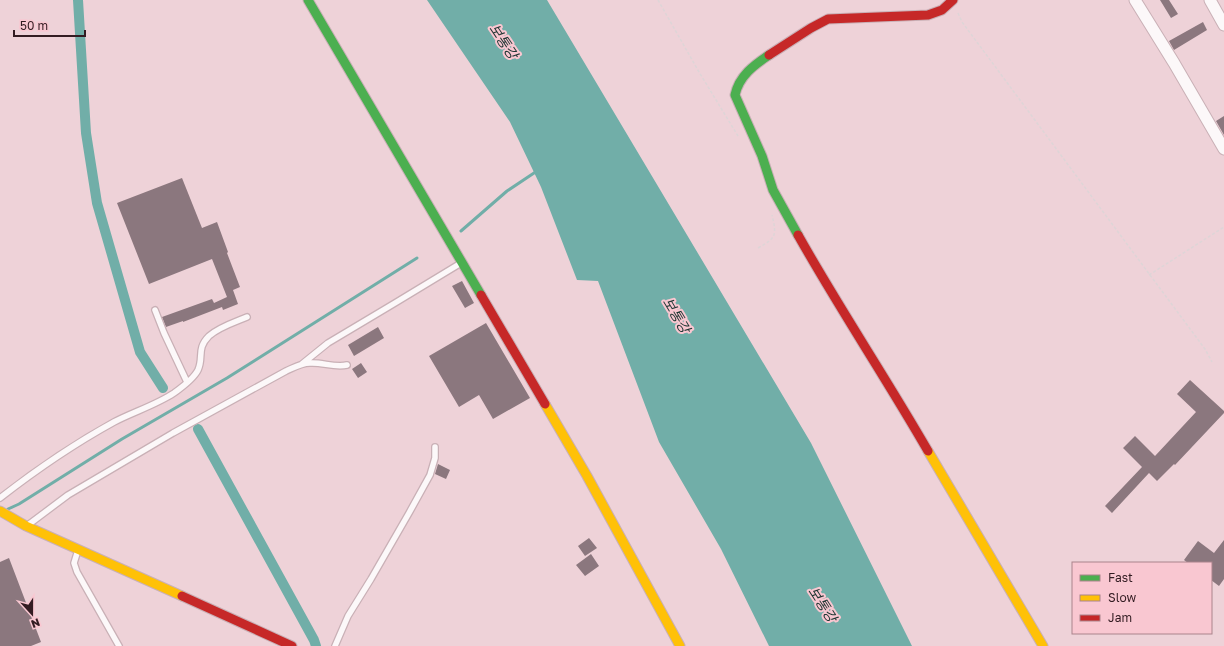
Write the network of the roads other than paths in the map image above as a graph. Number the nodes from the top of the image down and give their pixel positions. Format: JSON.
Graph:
{"nodes":[{"id":1,"x":308,"y":0,"type":"edge"},
{"id":2,"x":953,"y":0,"type":"edge"},
{"id":3,"x":1135,"y":0,"type":"edge"},
{"id":4,"x":1210,"y":0,"type":"edge"},
{"id":5,"x":1224,"y":25,"type":"edge"},
{"id":6,"x":1224,"y":149,"type":"edge"},
{"id":7,"x":462,"y":263,"type":"junction"},
{"id":8,"x":155,"y":310,"type":"dead end"},
{"id":9,"x":247,"y":317,"type":"dead end"},
{"id":10,"x":301,"y":364,"type":"junction"},
{"id":11,"x":347,"y":365,"type":"dead end"},
{"id":12,"x":187,"y":382,"type":"junction"},
{"id":13,"x":435,"y":447,"type":"dead end"},
{"id":14,"x":0,"y":498,"type":"edge"},
{"id":15,"x":0,"y":512,"type":"edge"},
{"id":16,"x":26,"y":526,"type":"junction"},
{"id":17,"x":78,"y":550,"type":"junction"},
{"id":18,"x":119,"y":646,"type":"edge"},
{"id":19,"x":292,"y":646,"type":"edge"},
{"id":20,"x":335,"y":646,"type":"edge"},
{"id":21,"x":680,"y":646,"type":"edge"},
{"id":22,"x":1043,"y":646,"type":"edge"}],
"edges":[{"from":1,"to":7,"type":"main road"},
{"from":2,"to":22,"type":"main road"},
{"from":3,"to":6,"type":"street"},
{"from":4,"to":5,"type":"street"},
{"from":7,"to":10,"type":"lane"},
{"from":7,"to":21,"type":"main road"},
{"from":8,"to":12,"type":"lane"},
{"from":9,"to":12,"type":"lane"},
{"from":10,"to":11,"type":"lane"},
{"from":10,"to":16,"type":"lane"},
{"from":12,"to":14,"type":"lane"},
{"from":13,"to":20,"type":"lane"},
{"from":15,"to":16,"type":"main road"},
{"from":16,"to":17,"type":"main road"},
{"from":17,"to":18,"type":"lane"},
{"from":17,"to":19,"type":"main road"}]}
